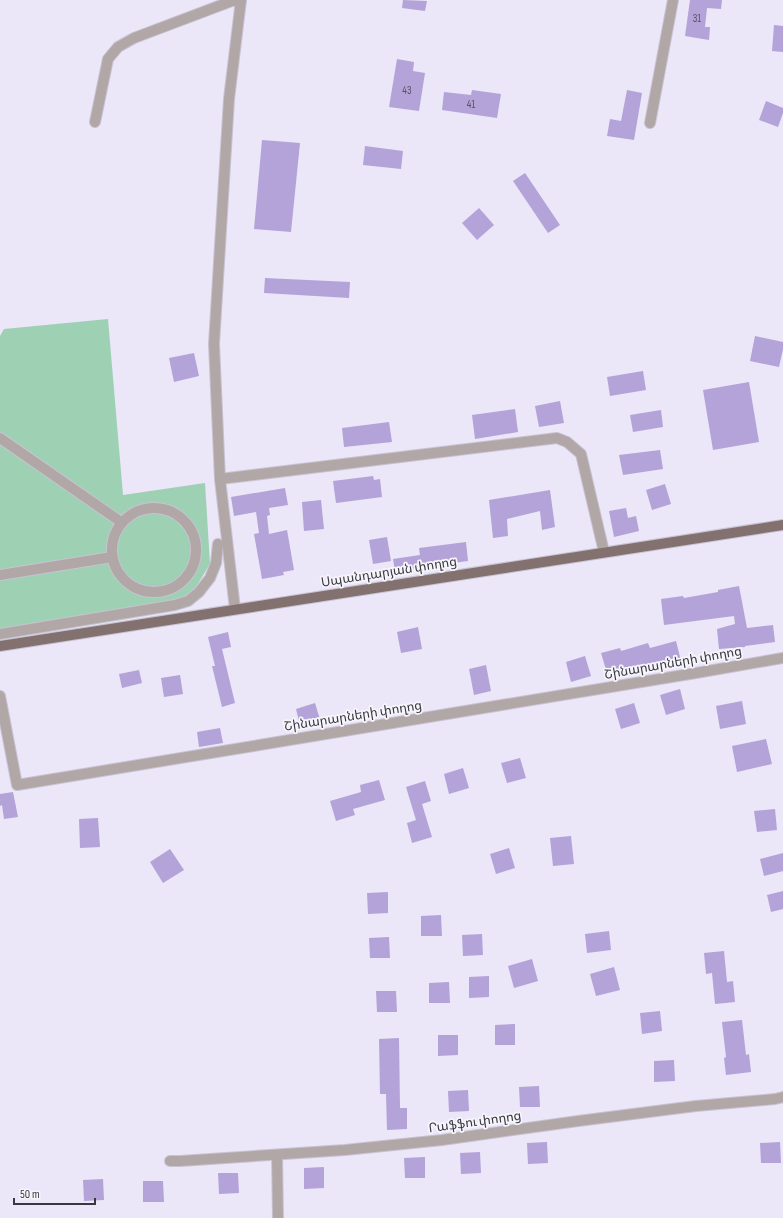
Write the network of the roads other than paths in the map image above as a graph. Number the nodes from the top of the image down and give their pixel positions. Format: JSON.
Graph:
{"nodes":[{"id":1,"x":673,"y":0,"type":"edge"},
{"id":2,"x":241,"y":1,"type":"edge"},
{"id":3,"x":95,"y":122,"type":"dead end"},
{"id":4,"x":650,"y":123,"type":"dead end"},
{"id":5,"x":0,"y":438,"type":"edge"},
{"id":6,"x":220,"y":479,"type":"junction"},
{"id":7,"x":121,"y":522,"type":"junction"},
{"id":8,"x":783,"y":524,"type":"edge"},
{"id":9,"x":218,"y":544,"type":"dead end"},
{"id":10,"x":604,"y":552,"type":"junction"},
{"id":11,"x":112,"y":557,"type":"junction"},
{"id":12,"x":0,"y":575,"type":"edge"},
{"id":13,"x":152,"y":592,"type":"junction"},
{"id":14,"x":152,"y":609,"type":"junction"},
{"id":15,"x":235,"y":609,"type":"junction"},
{"id":16,"x":0,"y":634,"type":"edge"},
{"id":17,"x":0,"y":646,"type":"edge"},
{"id":18,"x":783,"y":658,"type":"edge"},
{"id":19,"x":0,"y":696,"type":"edge"},
{"id":20,"x":783,"y":1097,"type":"edge"},
{"id":21,"x":277,"y":1155,"type":"junction"},
{"id":22,"x":170,"y":1161,"type":"dead end"},
{"id":23,"x":278,"y":1218,"type":"edge"}],
"edges":[{"from":1,"to":4,"type":"street"},
{"from":2,"to":3,"type":"street"},
{"from":2,"to":6,"type":"street"},
{"from":5,"to":7,"type":"street"},
{"from":6,"to":10,"type":"street"},
{"from":6,"to":15,"type":"street"},
{"from":7,"to":11,"type":"street"},
{"from":7,"to":13,"type":"street"},
{"from":8,"to":10,"type":"main road","name":"Սպանդարյան փողոց"},
{"from":9,"to":14,"type":"street"},
{"from":10,"to":15,"type":"main road","name":"Սպանդարյան փողոց"},
{"from":11,"to":12,"type":"street"},
{"from":11,"to":13,"type":"street"},
{"from":13,"to":14,"type":"street"},
{"from":14,"to":16,"type":"street"},
{"from":15,"to":17,"type":"main road","name":"Սպանդարյան փողոց"},
{"from":18,"to":19,"type":"street","name":"Շինարարների փողոց"},
{"from":20,"to":21,"type":"street","name":"Րաֆֆու փողոց"},
{"from":21,"to":22,"type":"street","name":"Րաֆֆու փողոց"},
{"from":21,"to":23,"type":"street"}]}
